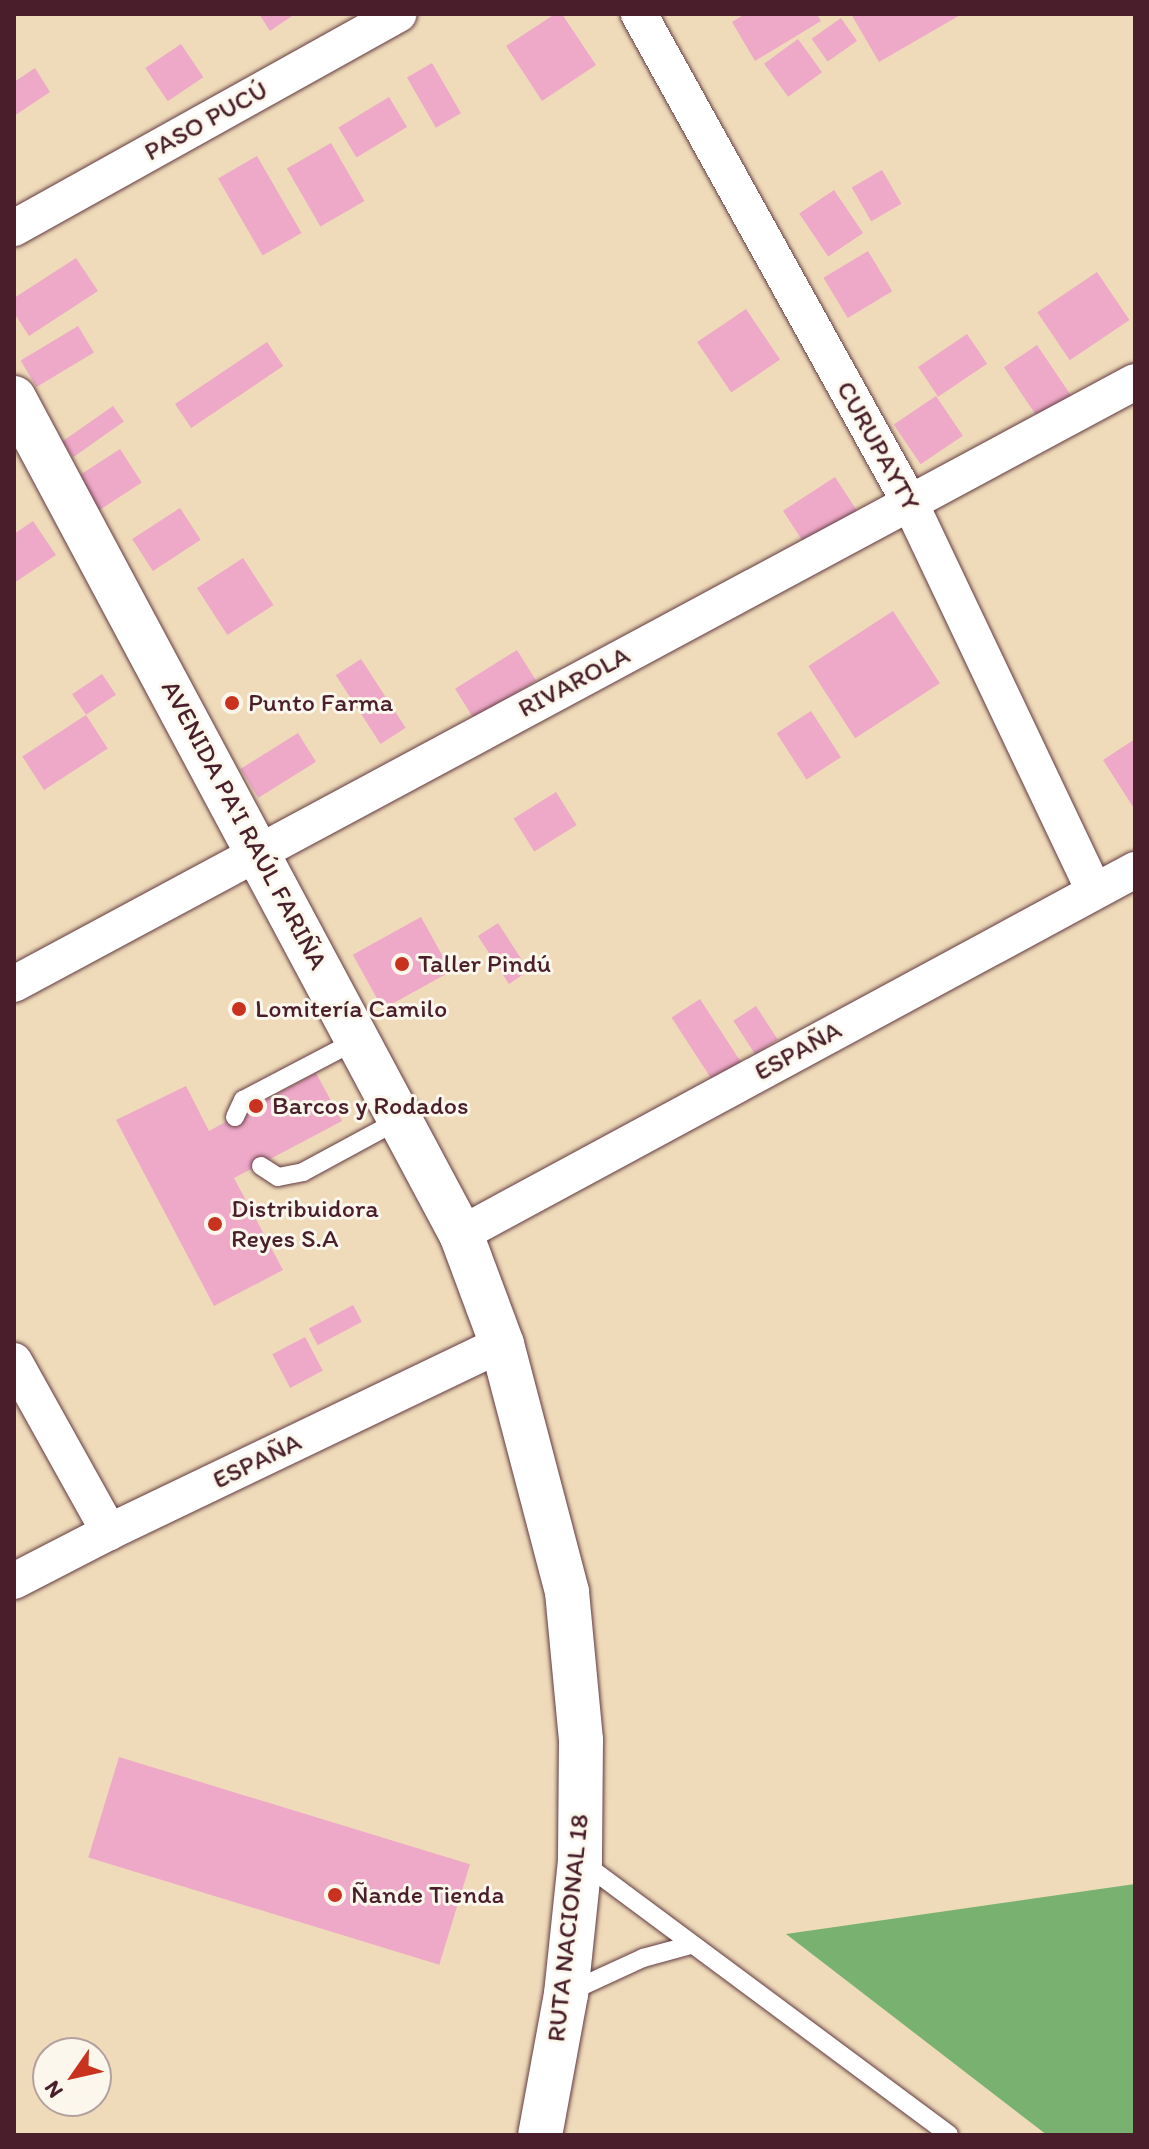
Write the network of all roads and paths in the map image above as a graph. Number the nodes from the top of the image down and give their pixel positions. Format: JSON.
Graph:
{"nodes":[{"id":1,"x":398,"y":14,"type":"edge"},
{"id":2,"x":639,"y":14,"type":"edge"},
{"id":3,"x":14,"y":228,"type":"edge"},
{"id":4,"x":1135,"y":382,"type":"edge"},
{"id":5,"x":14,"y":398,"type":"edge"},
{"id":6,"x":910,"y":503,"type":"junction"},
{"id":7,"x":259,"y":850,"type":"junction"},
{"id":8,"x":1135,"y":870,"type":"edge"},
{"id":9,"x":1094,"y":890,"type":"junction"},
{"id":10,"x":14,"y":984,"type":"edge"},
{"id":11,"x":359,"y":1039,"type":"junction"},
{"id":12,"x":235,"y":1117,"type":"dead end"},
{"id":13,"x":401,"y":1119,"type":"junction"},
{"id":14,"x":261,"y":1166,"type":"dead end"},
{"id":15,"x":461,"y":1234,"type":"junction"},
{"id":16,"x":502,"y":1344,"type":"junction"},
{"id":17,"x":14,"y":1361,"type":"edge"},
{"id":18,"x":109,"y":1532,"type":"junction"},
{"id":19,"x":14,"y":1581,"type":"edge"},
{"id":20,"x":580,"y":1861,"type":"junction"},
{"id":21,"x":691,"y":1945,"type":"junction"},
{"id":22,"x":566,"y":1994,"type":"junction"},
{"id":23,"x":540,"y":2135,"type":"edge"},
{"id":24,"x":949,"y":2135,"type":"edge"}],
"edges":[{"from":1,"to":3,"type":"street","name":"PASO PUCÚ"},
{"from":2,"to":6,"type":"street","name":"CURUPAYTY"},
{"from":4,"to":6,"type":"street","name":"RIVAROLA"},
{"from":5,"to":7,"type":"highway","name":"AVENIDA PA'I RAÚL FARIÑA"},
{"from":6,"to":7,"type":"street","name":"RIVAROLA"},
{"from":6,"to":9,"type":"street","name":"CURUPAYTY"},
{"from":7,"to":10,"type":"street","name":"RIVAROLA"},
{"from":7,"to":11,"type":"highway","name":"AVENIDA PA'I RAÚL FARIÑA"},
{"from":8,"to":9,"type":"street","name":"ESPAÑA"},
{"from":9,"to":15,"type":"street","name":"ESPAÑA"},
{"from":11,"to":12,"type":"lane"},
{"from":11,"to":13,"type":"highway","name":"AVENIDA PA'I RAÚL FARIÑA"},
{"from":13,"to":14,"type":"lane"},
{"from":13,"to":15,"type":"highway","name":"AVENIDA PA'I RAÚL FARIÑA"},
{"from":15,"to":16,"type":"highway","name":"AVENIDA PA'I RAÚL FARIÑA"},
{"from":16,"to":18,"type":"street","name":"ESPAÑA"},
{"from":16,"to":20,"type":"highway","name":"RUTA NACIONAL 18"},
{"from":17,"to":18,"type":"street"},
{"from":18,"to":19,"type":"street","name":"ESPAÑA"},
{"from":20,"to":21,"type":"lane"},
{"from":20,"to":22,"type":"highway","name":"RUTA NACIONAL 18"},
{"from":21,"to":22,"type":"lane"},
{"from":21,"to":24,"type":"lane"},
{"from":22,"to":23,"type":"highway","name":"RUTA NACIONAL 18"}]}
